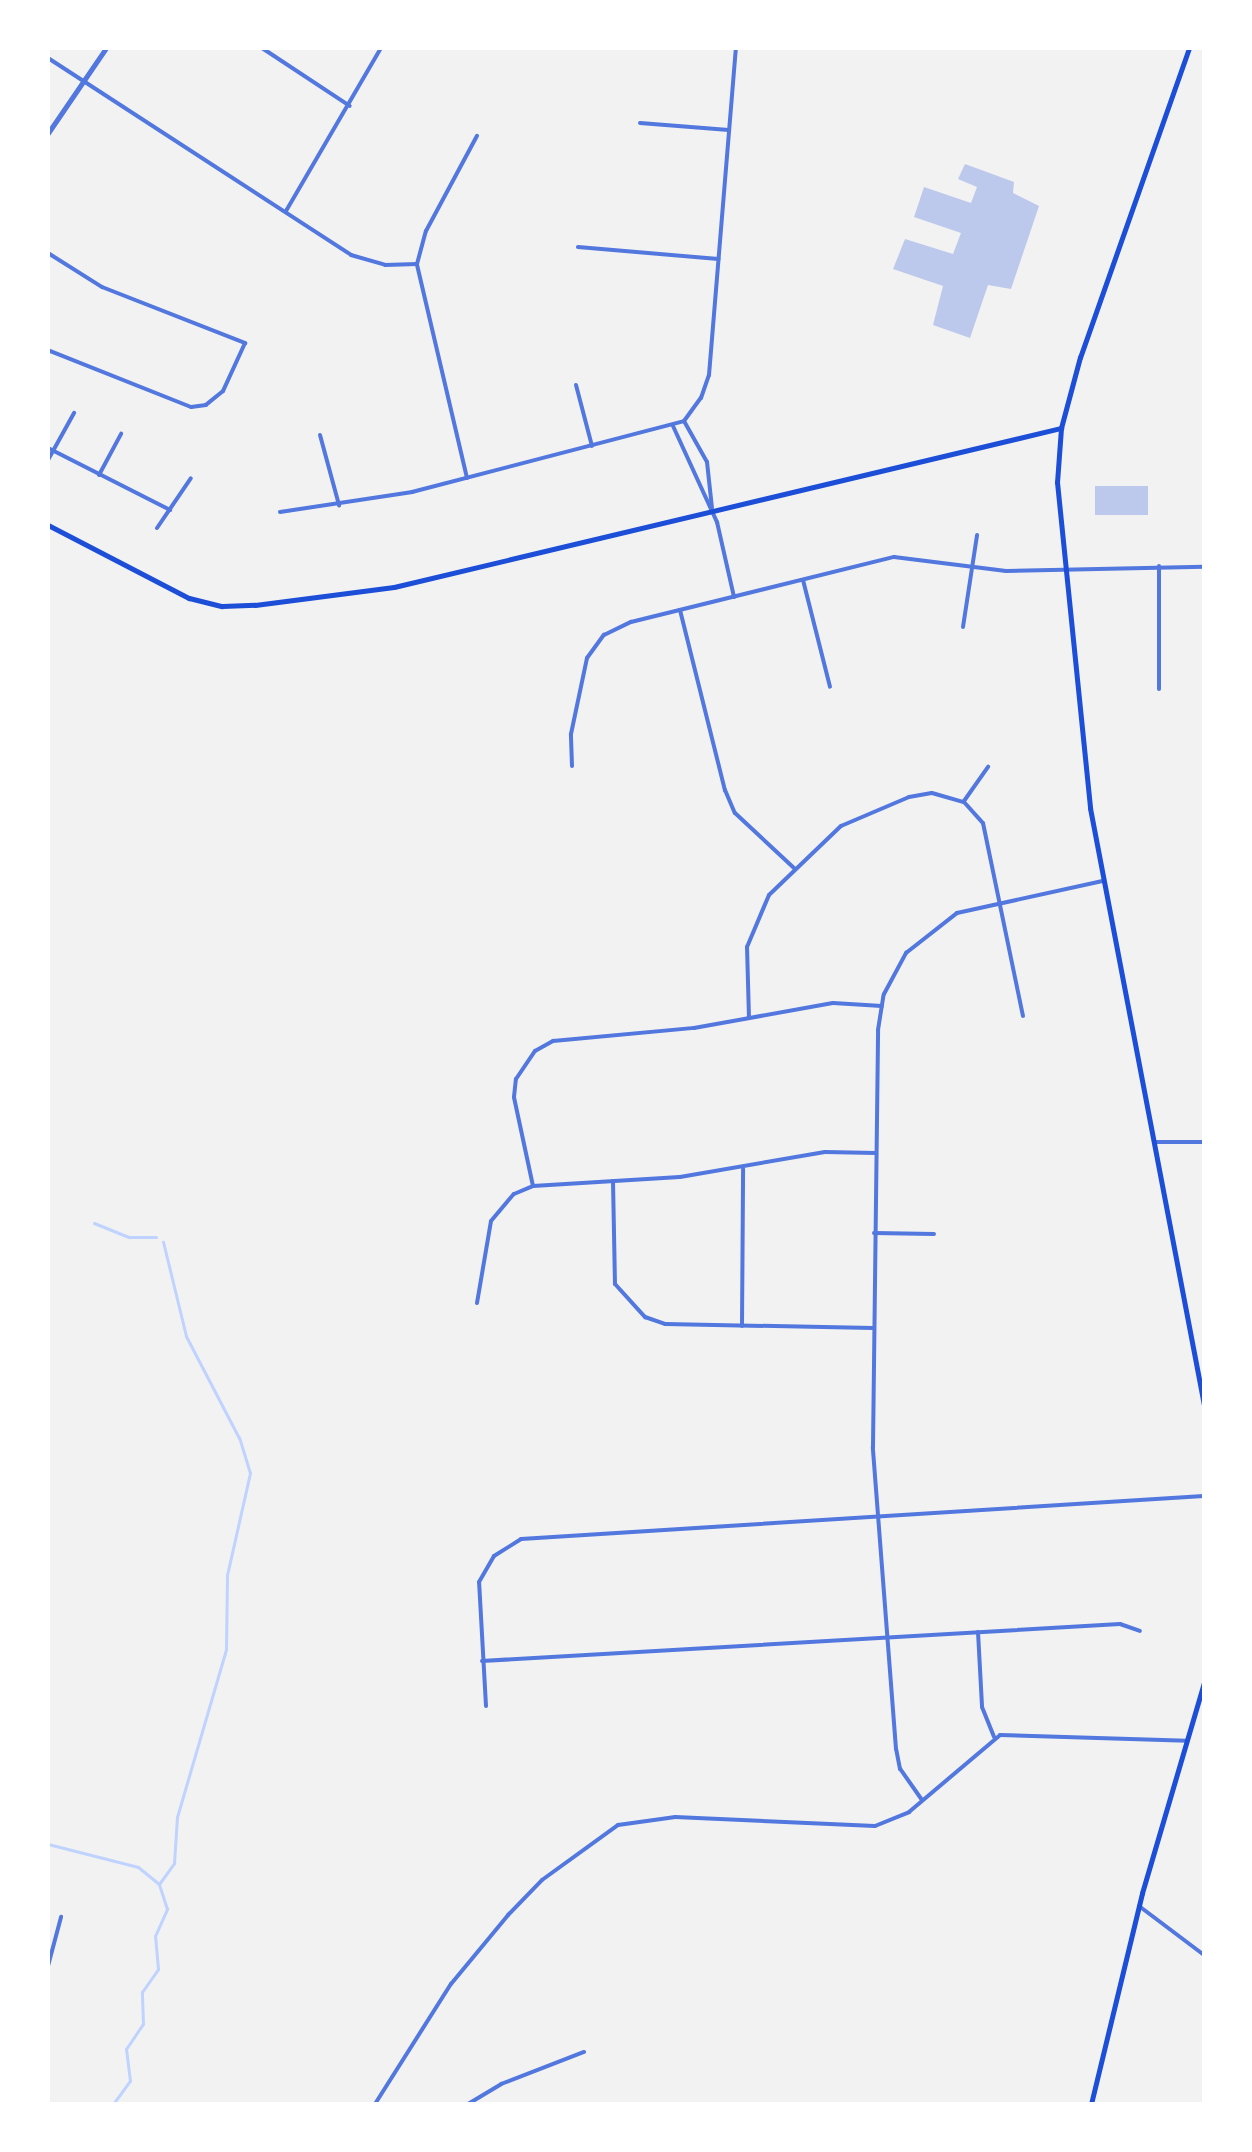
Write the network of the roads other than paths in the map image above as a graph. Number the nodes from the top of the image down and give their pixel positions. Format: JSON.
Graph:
{"nodes":[{"id":1,"x":106,"y":48,"type":"edge"},
{"id":2,"x":262,"y":48,"type":"edge"},
{"id":3,"x":381,"y":48,"type":"edge"},
{"id":4,"x":736,"y":48,"type":"edge"},
{"id":5,"x":1189,"y":48,"type":"edge"},
{"id":6,"x":48,"y":58,"type":"edge"},
{"id":7,"x":83,"y":83,"type":"junction"},
{"id":8,"x":350,"y":106,"type":"junction"},
{"id":9,"x":640,"y":123,"type":"dead end"},
{"id":10,"x":729,"y":130,"type":"junction"},
{"id":11,"x":48,"y":133,"type":"edge"},
{"id":12,"x":477,"y":136,"type":"dead end"},
{"id":13,"x":286,"y":211,"type":"junction"},
{"id":14,"x":578,"y":247,"type":"dead end"},
{"id":15,"x":48,"y":253,"type":"edge"},
{"id":16,"x":718,"y":259,"type":"junction"},
{"id":17,"x":417,"y":264,"type":"junction"},
{"id":18,"x":48,"y":350,"type":"edge"},
{"id":19,"x":576,"y":385,"type":"dead end"},
{"id":20,"x":74,"y":413,"type":"dead end"},
{"id":21,"x":684,"y":421,"type":"junction"},
{"id":22,"x":673,"y":426,"type":"junction"},
{"id":23,"x":1061,"y":428,"type":"junction"},
{"id":24,"x":121,"y":434,"type":"dead end"},
{"id":25,"x":320,"y":435,"type":"dead end"},
{"id":26,"x":592,"y":446,"type":"junction"},
{"id":27,"x":51,"y":449,"type":"edge"},
{"id":28,"x":48,"y":460,"type":"edge"},
{"id":29,"x":99,"y":475,"type":"junction"},
{"id":30,"x":191,"y":478,"type":"dead end"},
{"id":31,"x":467,"y":478,"type":"junction"},
{"id":32,"x":339,"y":505,"type":"junction"},
{"id":33,"x":170,"y":510,"type":"junction"},
{"id":34,"x":712,"y":511,"type":"junction"},
{"id":35,"x":280,"y":512,"type":"dead end"},
{"id":36,"x":48,"y":525,"type":"edge"},
{"id":37,"x":157,"y":528,"type":"dead end"},
{"id":38,"x":977,"y":535,"type":"dead end"},
{"id":39,"x":972,"y":566,"type":"junction"},
{"id":40,"x":1159,"y":566,"type":"junction"},
{"id":41,"x":1063,"y":567,"type":"junction"},
{"id":42,"x":1204,"y":567,"type":"edge"},
{"id":43,"x":803,"y":580,"type":"junction"},
{"id":44,"x":734,"y":597,"type":"junction"},
{"id":45,"x":680,"y":610,"type":"junction"},
{"id":46,"x":963,"y":627,"type":"dead end"},
{"id":47,"x":830,"y":687,"type":"dead end"},
{"id":48,"x":1159,"y":689,"type":"dead end"},
{"id":49,"x":572,"y":766,"type":"dead end"},
{"id":50,"x":988,"y":767,"type":"dead end"},
{"id":51,"x":964,"y":802,"type":"junction"},
{"id":52,"x":794,"y":868,"type":"junction"},
{"id":53,"x":1103,"y":881,"type":"junction"},
{"id":54,"x":1000,"y":900,"type":"junction"},
{"id":55,"x":882,"y":1006,"type":"junction"},
{"id":56,"x":1023,"y":1016,"type":"dead end"},
{"id":57,"x":749,"y":1018,"type":"junction"},
{"id":58,"x":1155,"y":1142,"type":"junction"},
{"id":59,"x":1204,"y":1142,"type":"edge"},
{"id":60,"x":876,"y":1153,"type":"junction"},
{"id":61,"x":743,"y":1169,"type":"junction"},
{"id":62,"x":613,"y":1181,"type":"junction"},
{"id":63,"x":533,"y":1186,"type":"junction"},
{"id":64,"x":874,"y":1233,"type":"junction"},
{"id":65,"x":934,"y":1234,"type":"dead end"},
{"id":66,"x":477,"y":1303,"type":"dead end"},
{"id":67,"x":742,"y":1326,"type":"junction"},
{"id":68,"x":873,"y":1328,"type":"junction"},
{"id":69,"x":1204,"y":1405,"type":"edge"},
{"id":70,"x":1204,"y":1496,"type":"edge"},
{"id":71,"x":881,"y":1516,"type":"junction"},
{"id":72,"x":1140,"y":1631,"type":"dead end"},
{"id":73,"x":978,"y":1632,"type":"junction"},
{"id":74,"x":890,"y":1637,"type":"junction"},
{"id":75,"x":482,"y":1661,"type":"junction"},
{"id":76,"x":1204,"y":1682,"type":"edge"},
{"id":77,"x":486,"y":1706,"type":"dead end"},
{"id":78,"x":994,"y":1737,"type":"junction"},
{"id":79,"x":1187,"y":1741,"type":"junction"},
{"id":80,"x":922,"y":1800,"type":"junction"},
{"id":81,"x":1139,"y":1906,"type":"junction"},
{"id":82,"x":61,"y":1917,"type":"dead end"},
{"id":83,"x":1204,"y":1955,"type":"edge"},
{"id":84,"x":48,"y":1962,"type":"edge"},
{"id":85,"x":584,"y":2052,"type":"dead end"},
{"id":86,"x":375,"y":2104,"type":"edge"},
{"id":87,"x":468,"y":2104,"type":"edge"},
{"id":88,"x":1091,"y":2104,"type":"edge"}],
"edges":[{"from":1,"to":7,"type":"street"},
{"from":2,"to":8,"type":"street"},
{"from":3,"to":8,"type":"street"},
{"from":4,"to":10,"type":"street"},
{"from":5,"to":23,"type":"main road"},
{"from":6,"to":7,"type":"street"},
{"from":7,"to":11,"type":"street"},
{"from":7,"to":13,"type":"street"},
{"from":8,"to":13,"type":"street"},
{"from":9,"to":10,"type":"street"},
{"from":10,"to":16,"type":"street"},
{"from":12,"to":17,"type":"street"},
{"from":13,"to":17,"type":"street"},
{"from":14,"to":16,"type":"street"},
{"from":15,"to":18,"type":"street"},
{"from":16,"to":21,"type":"street"},
{"from":17,"to":31,"type":"street"},
{"from":19,"to":26,"type":"street"},
{"from":20,"to":27,"type":"street"},
{"from":21,"to":22,"type":"street"},
{"from":21,"to":34,"type":"street"},
{"from":22,"to":26,"type":"street"},
{"from":22,"to":34,"type":"street"},
{"from":23,"to":34,"type":"main road"},
{"from":23,"to":41,"type":"main road"},
{"from":24,"to":29,"type":"street"},
{"from":25,"to":32,"type":"street"},
{"from":26,"to":31,"type":"street"},
{"from":27,"to":28,"type":"street"},
{"from":27,"to":29,"type":"street"},
{"from":29,"to":33,"type":"street"},
{"from":30,"to":33,"type":"street"},
{"from":31,"to":32,"type":"street"},
{"from":32,"to":35,"type":"street"},
{"from":33,"to":37,"type":"street"},
{"from":34,"to":36,"type":"main road"},
{"from":34,"to":44,"type":"street"},
{"from":38,"to":39,"type":"street"},
{"from":39,"to":41,"type":"street"},
{"from":39,"to":43,"type":"street"},
{"from":39,"to":46,"type":"street"},
{"from":40,"to":41,"type":"street"},
{"from":40,"to":42,"type":"street"},
{"from":40,"to":48,"type":"street"},
{"from":41,"to":53,"type":"main road"},
{"from":43,"to":44,"type":"street"},
{"from":43,"to":47,"type":"street"},
{"from":44,"to":45,"type":"street"},
{"from":45,"to":49,"type":"street"},
{"from":45,"to":52,"type":"street"},
{"from":50,"to":51,"type":"street"},
{"from":51,"to":52,"type":"street"},
{"from":51,"to":54,"type":"street"},
{"from":52,"to":57,"type":"street"},
{"from":53,"to":54,"type":"street"},
{"from":53,"to":58,"type":"main road"},
{"from":54,"to":55,"type":"street"},
{"from":54,"to":56,"type":"street"},
{"from":55,"to":57,"type":"street"},
{"from":55,"to":60,"type":"street"},
{"from":57,"to":63,"type":"street"},
{"from":58,"to":59,"type":"street"},
{"from":58,"to":69,"type":"main road"},
{"from":60,"to":61,"type":"street"},
{"from":60,"to":64,"type":"street"},
{"from":61,"to":62,"type":"street"},
{"from":61,"to":67,"type":"street"},
{"from":62,"to":63,"type":"street"},
{"from":62,"to":67,"type":"street"},
{"from":63,"to":66,"type":"street"},
{"from":64,"to":65,"type":"street"},
{"from":64,"to":68,"type":"street"},
{"from":67,"to":68,"type":"street"},
{"from":68,"to":71,"type":"street"},
{"from":70,"to":71,"type":"street"},
{"from":71,"to":74,"type":"street"},
{"from":71,"to":75,"type":"street"},
{"from":72,"to":73,"type":"street"},
{"from":73,"to":74,"type":"street"},
{"from":73,"to":78,"type":"street"},
{"from":74,"to":75,"type":"street"},
{"from":74,"to":80,"type":"street"},
{"from":75,"to":77,"type":"street"},
{"from":76,"to":79,"type":"main road"},
{"from":78,"to":79,"type":"street"},
{"from":78,"to":80,"type":"street"},
{"from":79,"to":81,"type":"main road"},
{"from":80,"to":86,"type":"street"},
{"from":81,"to":83,"type":"street"},
{"from":81,"to":88,"type":"main road"},
{"from":82,"to":84,"type":"street"},
{"from":85,"to":87,"type":"street"}]}
